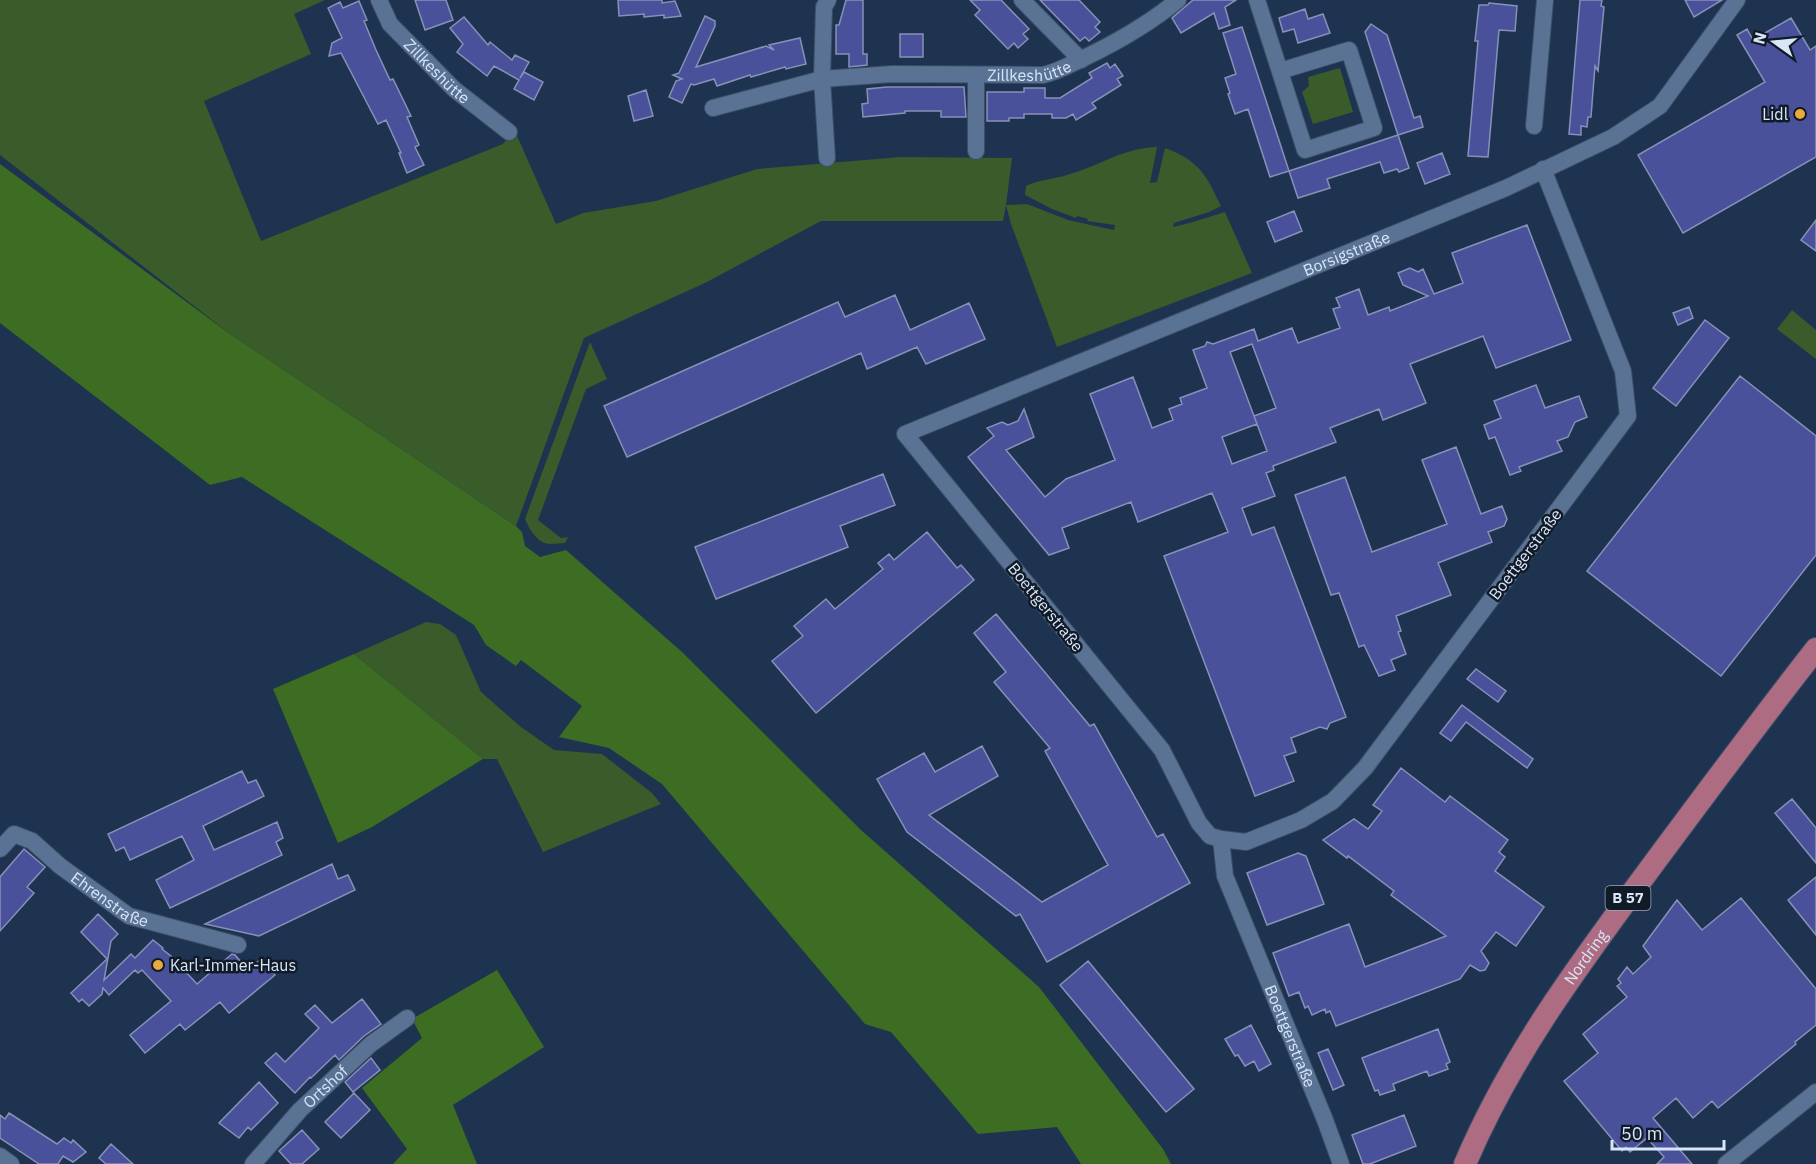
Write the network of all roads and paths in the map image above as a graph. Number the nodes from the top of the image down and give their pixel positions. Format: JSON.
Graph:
{"nodes":[{"id":1,"x":379,"y":0,"type":"edge"},
{"id":2,"x":828,"y":0,"type":"edge"},
{"id":3,"x":1022,"y":0,"type":"edge"},
{"id":4,"x":1178,"y":0,"type":"edge"},
{"id":5,"x":1257,"y":0,"type":"edge"},
{"id":6,"x":1545,"y":0,"type":"edge"},
{"id":7,"x":1737,"y":0,"type":"edge"},
{"id":8,"x":1081,"y":60,"type":"junction"},
{"id":9,"x":1280,"y":71,"type":"junction"},
{"id":10,"x":976,"y":75,"type":"junction"},
{"id":11,"x":822,"y":79,"type":"junction"},
{"id":12,"x":713,"y":108,"type":"dead end"},
{"id":13,"x":1534,"y":126,"type":"dead end"},
{"id":14,"x":509,"y":132,"type":"dead end"},
{"id":15,"x":976,"y":151,"type":"dead end"},
{"id":16,"x":827,"y":158,"type":"dead end"},
{"id":17,"x":1543,"y":169,"type":"junction"},
{"id":18,"x":905,"y":434,"type":"joint"},
{"id":19,"x":1816,"y":649,"type":"edge"},
{"id":20,"x":1221,"y":839,"type":"junction"},
{"id":21,"x":0,"y":849,"type":"edge"},
{"id":22,"x":238,"y":945,"type":"dead end"},
{"id":23,"x":407,"y":1018,"type":"dead end"},
{"id":24,"x":1816,"y":1092,"type":"edge"},
{"id":25,"x":0,"y":1156,"type":"edge"},
{"id":26,"x":11,"y":1164,"type":"edge"},
{"id":27,"x":253,"y":1164,"type":"edge"},
{"id":28,"x":1341,"y":1164,"type":"edge"},
{"id":29,"x":1465,"y":1164,"type":"edge"},
{"id":30,"x":1726,"y":1164,"type":"edge"}],
"edges":[{"from":1,"to":14,"type":"street","name":"Zillkeshütte"},
{"from":2,"to":11,"type":"street"},
{"from":3,"to":8,"type":"street","name":"Zillkeshütte"},
{"from":4,"to":8,"type":"street","name":"Zillkeshütte"},
{"from":5,"to":9,"type":"street"},
{"from":6,"to":13,"type":"street"},
{"from":7,"to":17,"type":"street","name":"Borsigstraße"},
{"from":8,"to":10,"type":"street","name":"Zillkeshütte"},
{"from":9,"to":9,"type":"street"},
{"from":10,"to":11,"type":"street","name":"Zillkeshütte"},
{"from":10,"to":15,"type":"street","name":"Zillkeshütte"},
{"from":11,"to":12,"type":"street","name":"Zillkeshütte"},
{"from":11,"to":16,"type":"street"},
{"from":17,"to":18,"type":"street","name":"Borsigstraße"},
{"from":17,"to":20,"type":"street","name":"Boettgerstraße"},
{"from":18,"to":20,"type":"street","name":"Boettgerstraße"},
{"from":19,"to":29,"type":"main road","name":"Nordring","number":"B 57"},
{"from":20,"to":28,"type":"street","name":"Boettgerstraße"},
{"from":21,"to":22,"type":"street","name":"Ehrenstraße"},
{"from":23,"to":27,"type":"street","name":"Ortshof"},
{"from":24,"to":30,"type":"street"},
{"from":25,"to":26,"type":"street"}]}
